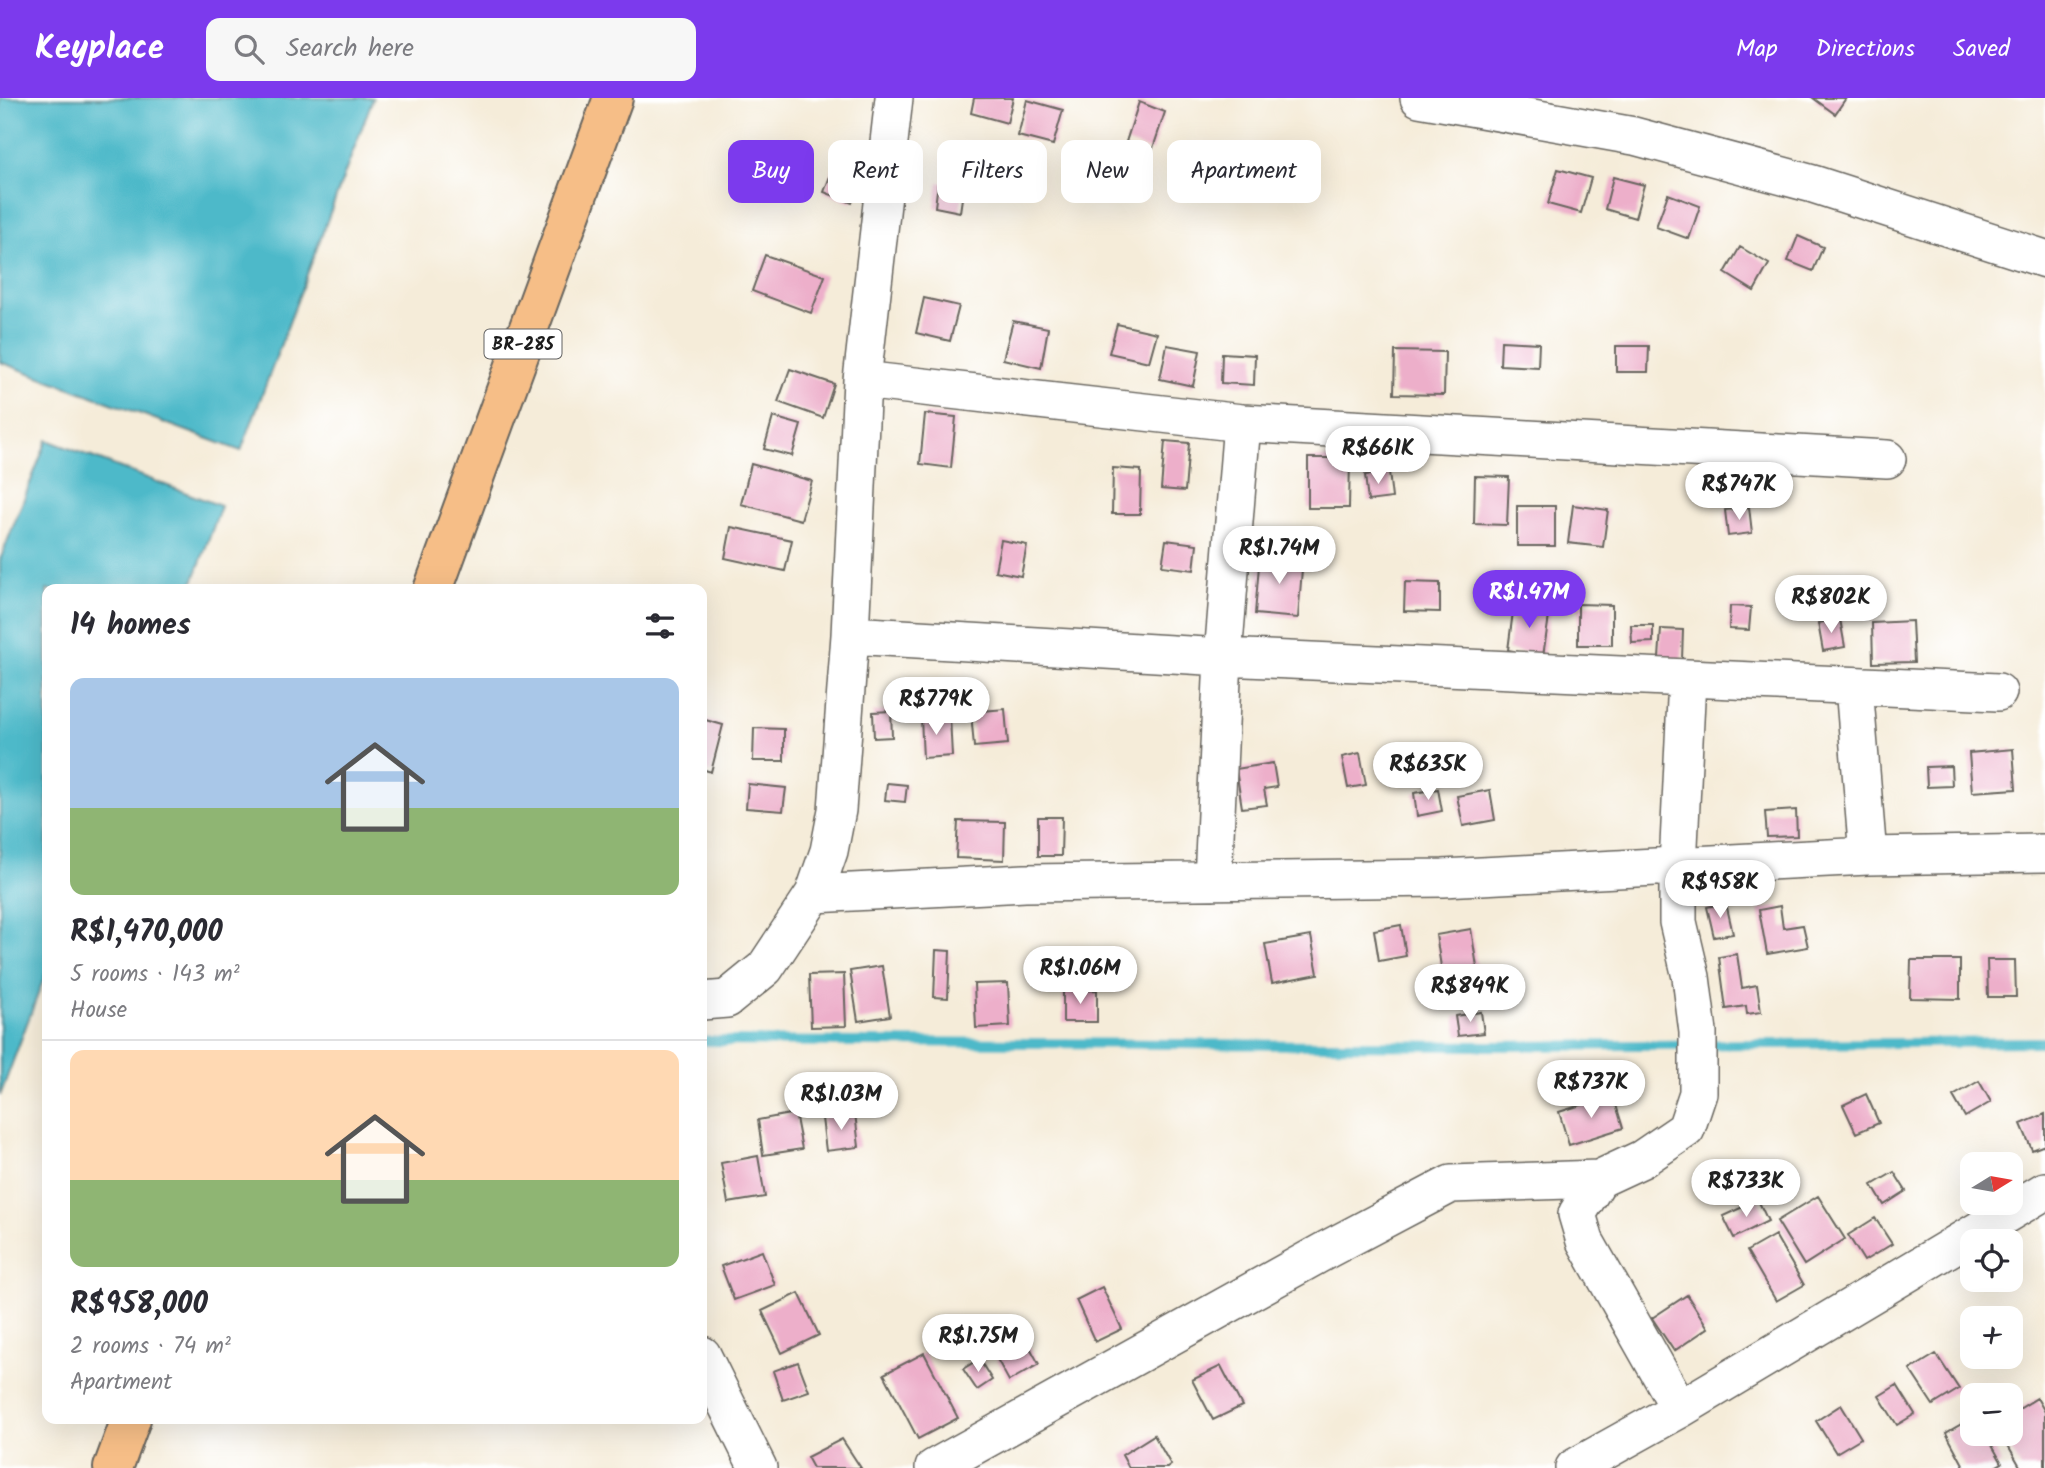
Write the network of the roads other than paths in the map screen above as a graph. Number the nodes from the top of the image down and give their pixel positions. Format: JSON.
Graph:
{"nodes":[{"id":1,"x":613,"y":98,"type":"edge"},
{"id":2,"x":894,"y":98,"type":"edge"},
{"id":3,"x":1419,"y":98,"type":"edge"},
{"id":4,"x":2045,"y":259,"type":"edge"},
{"id":5,"x":862,"y":380,"type":"junction"},
{"id":6,"x":1242,"y":423,"type":"junction"},
{"id":7,"x":1888,"y":459,"type":"dead end"},
{"id":8,"x":435,"y":584,"type":"edge"},
{"id":9,"x":849,"y":635,"type":"junction"},
{"id":10,"x":1223,"y":657,"type":"junction"},
{"id":11,"x":1687,"y":679,"type":"junction"},
{"id":12,"x":1854,"y":686,"type":"junction"},
{"id":13,"x":1998,"y":692,"type":"dead end"},
{"id":14,"x":2045,"y":853,"type":"edge"},
{"id":15,"x":1868,"y":856,"type":"junction"},
{"id":16,"x":1678,"y":866,"type":"junction"},
{"id":17,"x":1213,"y":881,"type":"junction"},
{"id":18,"x":814,"y":894,"type":"junction"},
{"id":19,"x":707,"y":1001,"type":"edge"},
{"id":20,"x":1599,"y":1179,"type":"junction"},
{"id":21,"x":2045,"y":1191,"type":"edge"},
{"id":22,"x":707,"y":1365,"type":"edge"},
{"id":23,"x":1680,"y":1409,"type":"junction"},
{"id":24,"x":129,"y":1424,"type":"edge"},
{"id":25,"x":113,"y":1468,"type":"edge"},
{"id":26,"x":758,"y":1468,"type":"edge"},
{"id":27,"x":934,"y":1468,"type":"edge"},
{"id":28,"x":1574,"y":1468,"type":"edge"}],
"edges":[{"from":1,"to":8,"type":"highway","number":"BR-285"},
{"from":2,"to":5,"type":"street"},
{"from":3,"to":4,"type":"street"},
{"from":5,"to":6,"type":"street"},
{"from":5,"to":9,"type":"street"},
{"from":6,"to":7,"type":"street"},
{"from":6,"to":10,"type":"street"},
{"from":9,"to":10,"type":"street"},
{"from":9,"to":18,"type":"street"},
{"from":10,"to":11,"type":"street"},
{"from":10,"to":17,"type":"street"},
{"from":11,"to":12,"type":"street"},
{"from":11,"to":16,"type":"street"},
{"from":12,"to":13,"type":"street"},
{"from":12,"to":15,"type":"street"},
{"from":14,"to":15,"type":"street"},
{"from":15,"to":16,"type":"street"},
{"from":16,"to":17,"type":"street"},
{"from":16,"to":20,"type":"street"},
{"from":17,"to":18,"type":"street"},
{"from":18,"to":19,"type":"street"},
{"from":20,"to":23,"type":"street"},
{"from":20,"to":27,"type":"street"},
{"from":21,"to":23,"type":"street"},
{"from":22,"to":26,"type":"street"},
{"from":23,"to":28,"type":"street"},
{"from":24,"to":25,"type":"highway"}]}
